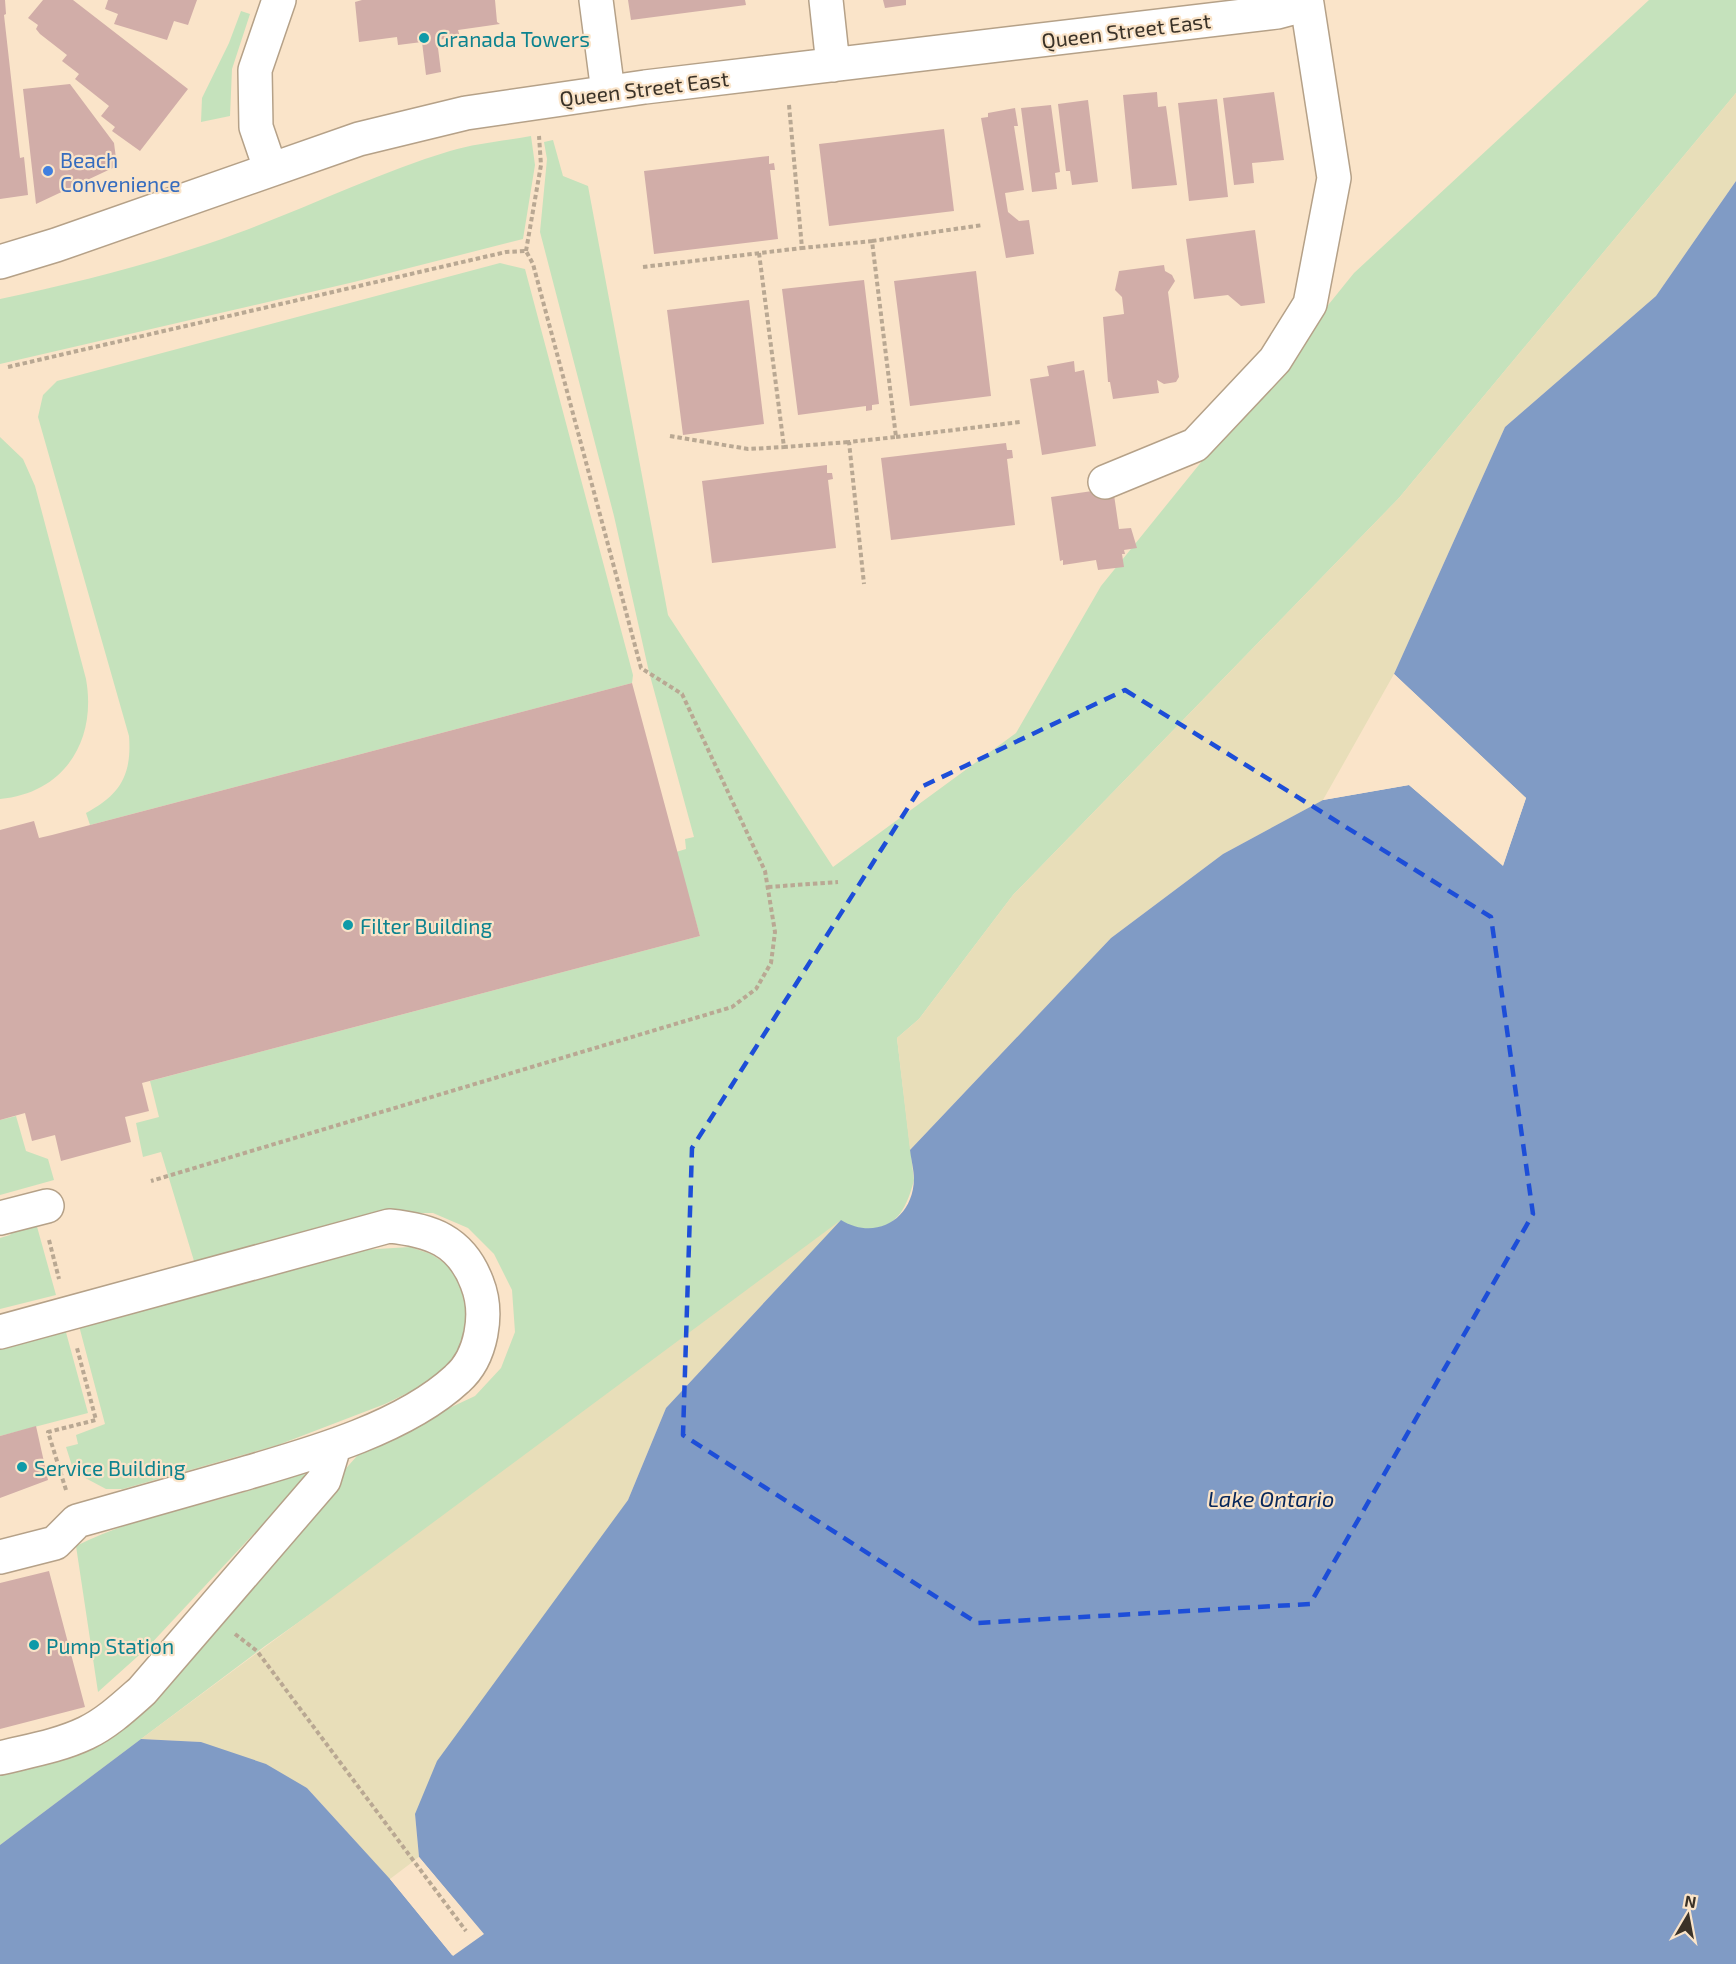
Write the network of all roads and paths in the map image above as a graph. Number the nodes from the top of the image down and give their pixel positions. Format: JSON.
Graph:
{"nodes":[{"id":1,"x":279,"y":0,"type":"edge"},
{"id":2,"x":596,"y":0,"type":"edge"},
{"id":3,"x":826,"y":0,"type":"edge"},
{"id":4,"x":1308,"y":2,"type":"edge"},
{"id":5,"x":833,"y":65,"type":"junction"},
{"id":6,"x":608,"y":92,"type":"junction"},
{"id":7,"x":789,"y":99,"type":"dead end"},
{"id":8,"x":538,"y":132,"type":"dead end"},
{"id":9,"x":270,"y":168,"type":"junction"},
{"id":10,"x":983,"y":225,"type":"dead end"},
{"id":11,"x":872,"y":241,"type":"junction"},
{"id":12,"x":802,"y":248,"type":"junction"},
{"id":13,"x":526,"y":251,"type":"junction"},
{"id":14,"x":759,"y":253,"type":"junction"},
{"id":15,"x":0,"y":262,"type":"edge"},
{"id":16,"x":643,"y":267,"type":"dead end"},
{"id":17,"x":8,"y":367,"type":"dead end"},
{"id":18,"x":1020,"y":422,"type":"dead end"},
{"id":19,"x":670,"y":436,"type":"dead end"},
{"id":20,"x":896,"y":437,"type":"junction"},
{"id":21,"x":849,"y":442,"type":"junction"},
{"id":22,"x":784,"y":447,"type":"junction"},
{"id":23,"x":1106,"y":482,"type":"dead end"},
{"id":24,"x":864,"y":584,"type":"dead end"},
{"id":25,"x":838,"y":882,"type":"dead end"},
{"id":26,"x":768,"y":887,"type":"junction"},
{"id":27,"x":151,"y":1181,"type":"dead end"},
{"id":28,"x":44,"y":1207,"type":"joint"},
{"id":29,"x":0,"y":1218,"type":"edge"},
{"id":30,"x":68,"y":1314,"type":"junction"},
{"id":31,"x":0,"y":1332,"type":"edge"},
{"id":32,"x":334,"y":1447,"type":"junction"},
{"id":33,"x":59,"y":1472,"type":"dead end"},
{"id":34,"x":0,"y":1557,"type":"edge"},
{"id":35,"x":257,"y":1651,"type":"dead end"},
{"id":36,"x":0,"y":1758,"type":"edge"},
{"id":37,"x":466,"y":1931,"type":"dead end"}],
"edges":[{"from":1,"to":9,"type":"street"},
{"from":2,"to":6,"type":"street"},
{"from":3,"to":5,"type":"street"},
{"from":4,"to":5,"type":"street","name":"Queen Street East"},
{"from":4,"to":23,"type":"street"},
{"from":5,"to":6,"type":"street","name":"Queen Street East"},
{"from":6,"to":9,"type":"street","name":"Queen Street East"},
{"from":7,"to":12,"type":"path"},
{"from":8,"to":13,"type":"path"},
{"from":9,"to":15,"type":"street","name":"Queen Street East"},
{"from":10,"to":11,"type":"path"},
{"from":11,"to":12,"type":"path"},
{"from":11,"to":20,"type":"path"},
{"from":12,"to":14,"type":"path"},
{"from":13,"to":17,"type":"path"},
{"from":13,"to":26,"type":"path"},
{"from":14,"to":16,"type":"path"},
{"from":14,"to":22,"type":"path"},
{"from":18,"to":20,"type":"path"},
{"from":19,"to":22,"type":"path"},
{"from":20,"to":21,"type":"path"},
{"from":21,"to":22,"type":"path"},
{"from":21,"to":24,"type":"path"},
{"from":25,"to":26,"type":"path"},
{"from":26,"to":27,"type":"path"},
{"from":28,"to":29,"type":"street"},
{"from":28,"to":30,"type":"path"},
{"from":30,"to":31,"type":"street"},
{"from":30,"to":32,"type":"street"},
{"from":30,"to":33,"type":"path"},
{"from":32,"to":34,"type":"street"},
{"from":32,"to":36,"type":"street"},
{"from":35,"to":37,"type":"path"}]}
